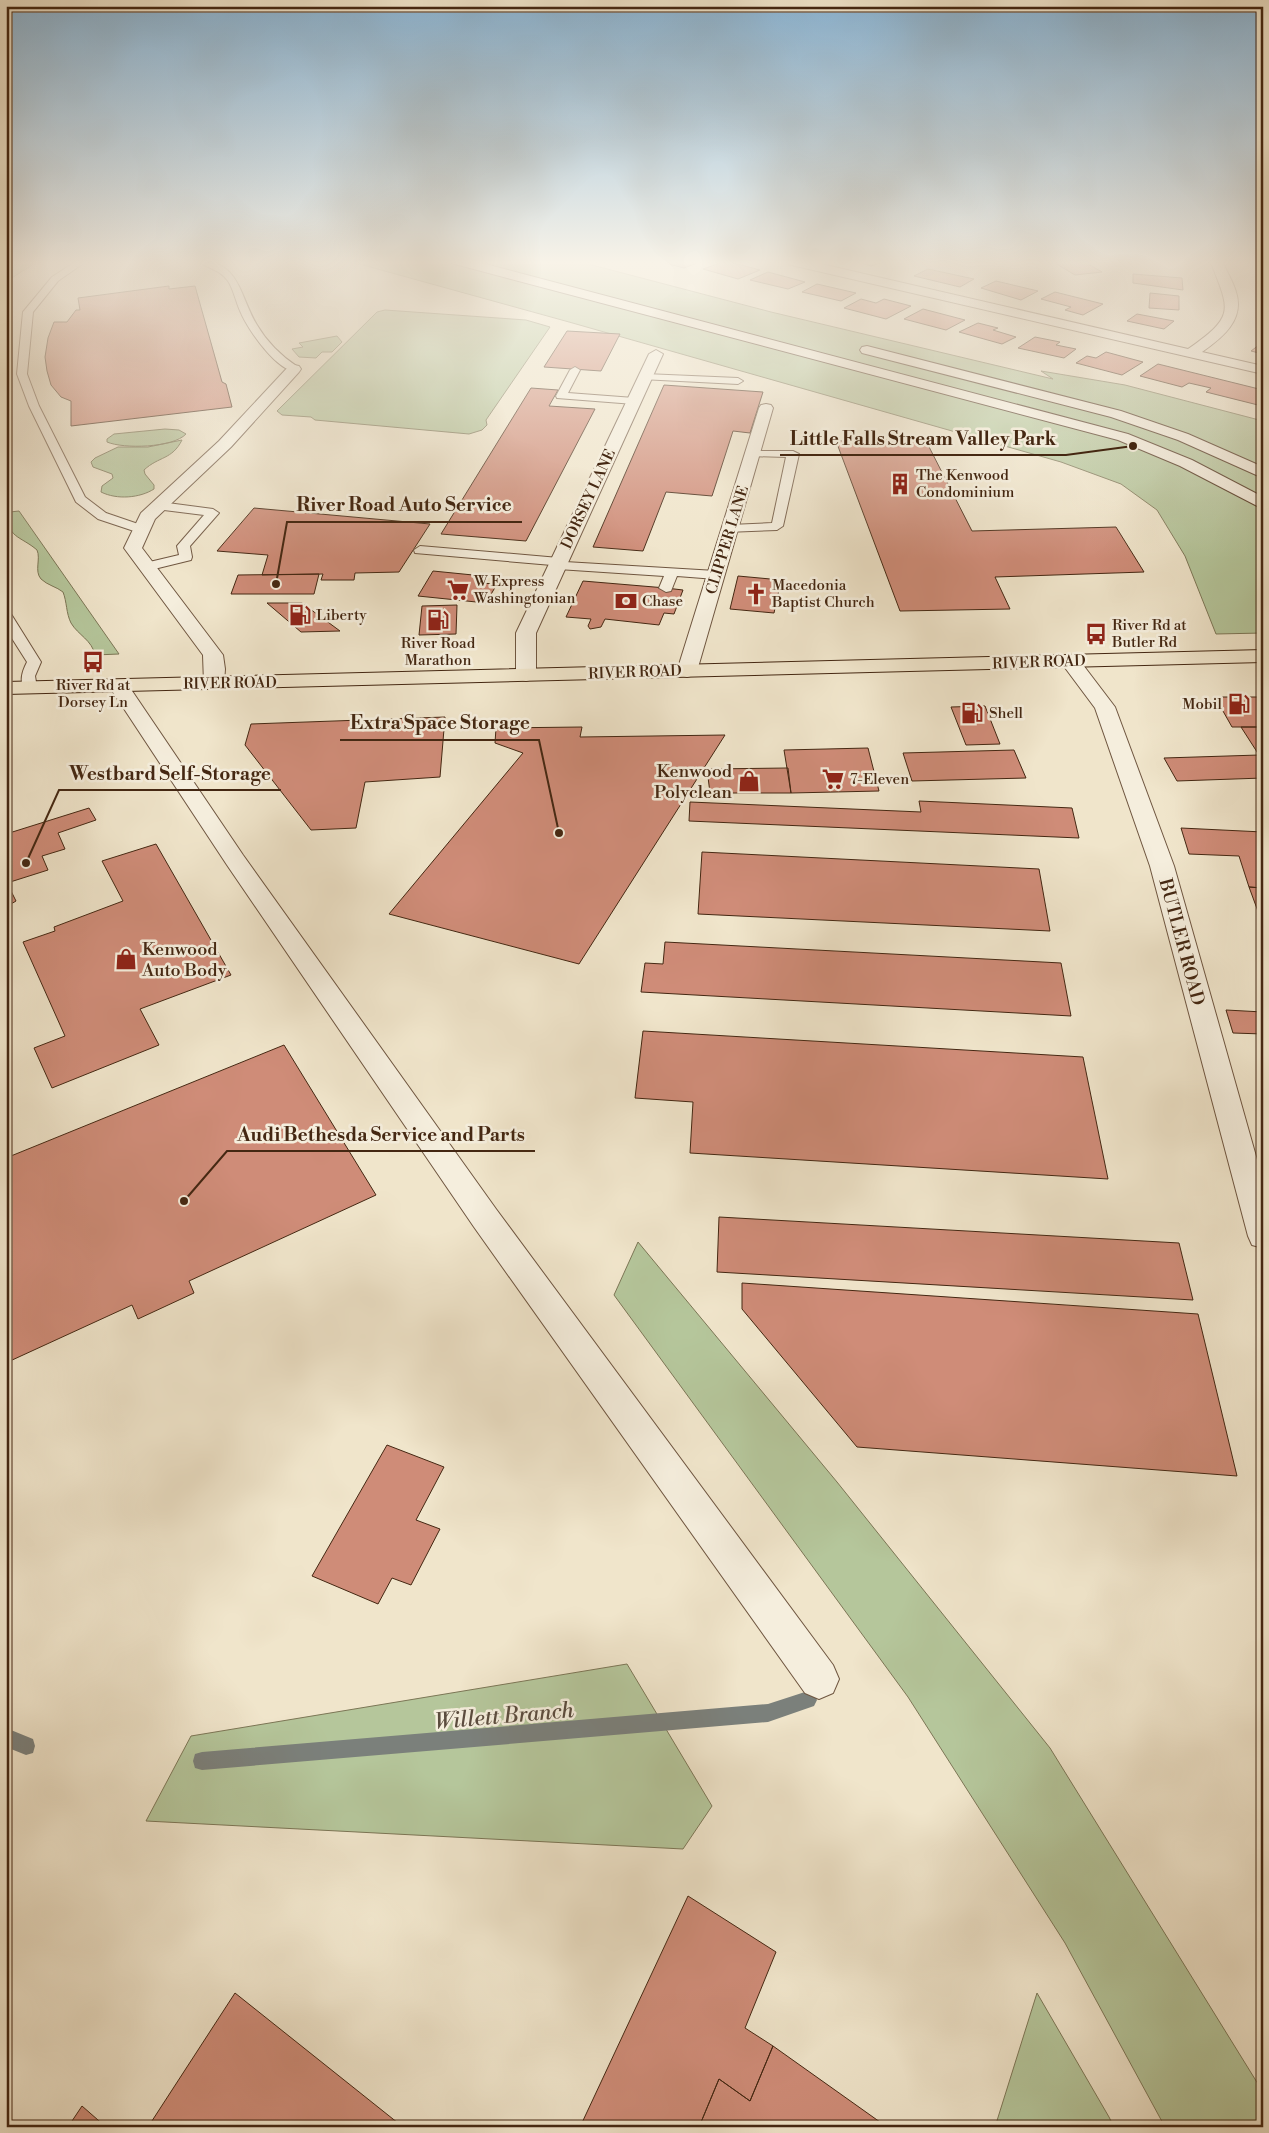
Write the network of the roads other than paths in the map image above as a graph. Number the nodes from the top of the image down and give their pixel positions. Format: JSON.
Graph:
{"nodes":[{"id":1,"x":23,"y":360,"type":"edge"},
{"id":2,"x":280,"y":360,"type":"edge"},
{"id":3,"x":653,"y":360,"type":"edge"},
{"id":4,"x":831,"y":360,"type":"edge"},
{"id":5,"x":904,"y":360,"type":"edge"},
{"id":6,"x":1219,"y":360,"type":"edge"},
{"id":7,"x":294,"y":370,"type":"joint"},
{"id":8,"x":575,"y":370,"type":"dead end"},
{"id":9,"x":1263,"y":370,"type":"edge"},
{"id":10,"x":645,"y":377,"type":"junction"},
{"id":11,"x":738,"y":381,"type":"dead end"},
{"id":12,"x":634,"y":402,"type":"junction"},
{"id":13,"x":766,"y":408,"type":"dead end"},
{"id":14,"x":752,"y":454,"type":"junction"},
{"id":15,"x":1263,"y":473,"type":"edge"},
{"id":16,"x":1263,"y":504,"type":"edge"},
{"id":17,"x":160,"y":506,"type":"junction"},
{"id":18,"x":140,"y":529,"type":"junction"},
{"id":19,"x":730,"y":529,"type":"junction"},
{"id":20,"x":420,"y":550,"type":"dead end"},
{"id":21,"x":558,"y":563,"type":"junction"},
{"id":22,"x":146,"y":567,"type":"junction"},
{"id":23,"x":672,"y":572,"type":"junction"},
{"id":24,"x":716,"y":575,"type":"junction"},
{"id":25,"x":666,"y":588,"type":"dead end"},
{"id":26,"x":6,"y":617,"type":"edge"},
{"id":27,"x":1263,"y":656,"type":"edge"},
{"id":28,"x":1070,"y":661,"type":"junction"},
{"id":29,"x":687,"y":671,"type":"junction"},
{"id":30,"x":526,"y":675,"type":"junction"},
{"id":31,"x":214,"y":684,"type":"junction"},
{"id":32,"x":119,"y":686,"type":"junction"},
{"id":33,"x":6,"y":688,"type":"edge"},
{"id":34,"x":30,"y":688,"type":"junction"},
{"id":35,"x":1263,"y":1236,"type":"edge"},
{"id":36,"x":819,"y":1679,"type":"dead end"}],
"edges":[{"from":1,"to":18,"type":"lane"},
{"from":2,"to":7,"type":"lane"},
{"from":3,"to":10,"type":"street","name":"DORSEY LANE"},
{"from":4,"to":16,"type":"street"},
{"from":5,"to":15,"type":"street"},
{"from":6,"to":9,"type":"street"},
{"from":7,"to":17,"type":"street"},
{"from":8,"to":12,"type":"lane"},
{"from":10,"to":11,"type":"lane"},
{"from":10,"to":12,"type":"street","name":"DORSEY LANE"},
{"from":12,"to":21,"type":"street","name":"DORSEY LANE"},
{"from":13,"to":14,"type":"street","name":"CLIPPER LANE"},
{"from":14,"to":19,"type":"street","name":"CLIPPER LANE"},
{"from":14,"to":19,"type":"lane"},
{"from":17,"to":18,"type":"street"},
{"from":17,"to":22,"type":"lane"},
{"from":18,"to":22,"type":"street"},
{"from":19,"to":24,"type":"street","name":"CLIPPER LANE"},
{"from":20,"to":21,"type":"lane"},
{"from":21,"to":23,"type":"lane"},
{"from":21,"to":30,"type":"street","name":"DORSEY LANE"},
{"from":22,"to":31,"type":"street"},
{"from":23,"to":24,"type":"lane"},
{"from":23,"to":25,"type":"lane"},
{"from":24,"to":29,"type":"street","name":"CLIPPER LANE"},
{"from":26,"to":34,"type":"lane"},
{"from":27,"to":28,"type":"main road","name":"RIVER ROAD"},
{"from":28,"to":29,"type":"main road","name":"RIVER ROAD"},
{"from":28,"to":35,"type":"street","name":"BUTLER ROAD"},
{"from":29,"to":30,"type":"main road","name":"RIVER ROAD"},
{"from":30,"to":31,"type":"main road","name":"RIVER ROAD"},
{"from":31,"to":32,"type":"main road","name":"RIVER ROAD"},
{"from":32,"to":34,"type":"main road","name":"RIVER ROAD"},
{"from":32,"to":36,"type":"street"},
{"from":33,"to":34,"type":"main road","name":"RIVER ROAD"}]}
